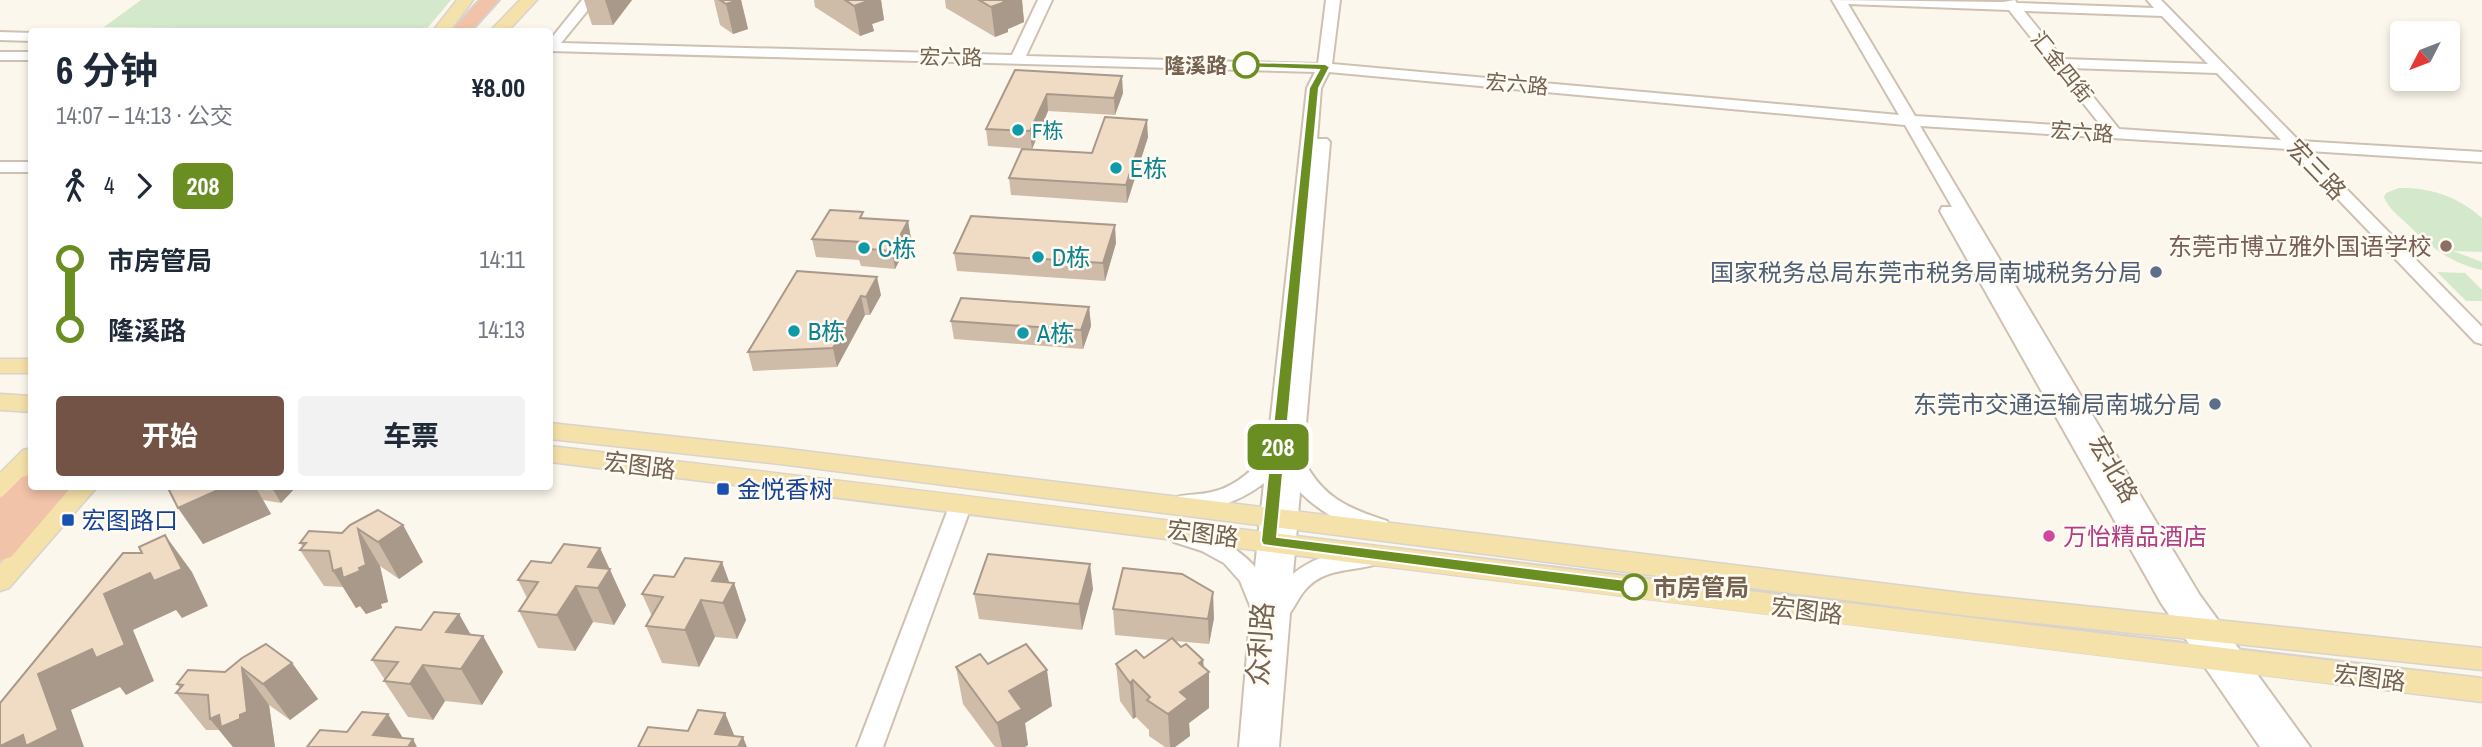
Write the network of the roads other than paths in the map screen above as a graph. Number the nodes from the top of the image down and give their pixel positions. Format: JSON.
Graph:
{"nodes":[{"id":1,"x":465,"y":0,"type":"edge"},
{"id":2,"x":490,"y":0,"type":"edge"},
{"id":3,"x":506,"y":0,"type":"edge"},
{"id":4,"x":529,"y":0,"type":"edge"},
{"id":5,"x":589,"y":0,"type":"edge"},
{"id":6,"x":1045,"y":0,"type":"edge"},
{"id":7,"x":1333,"y":0,"type":"edge"},
{"id":8,"x":1342,"y":0,"type":"edge"},
{"id":9,"x":1828,"y":0,"type":"edge"},
{"id":10,"x":1839,"y":0,"type":"edge"},
{"id":11,"x":2154,"y":0,"type":"edge"},
{"id":12,"x":2011,"y":3,"type":"edge"},
{"id":13,"x":2165,"y":12,"type":"junction"},
{"id":14,"x":443,"y":28,"type":"edge"},
{"id":15,"x":463,"y":28,"type":"edge"},
{"id":16,"x":482,"y":28,"type":"edge"},
{"id":17,"x":501,"y":28,"type":"edge"},
{"id":18,"x":0,"y":36,"type":"edge"},
{"id":19,"x":28,"y":37,"type":"edge"},
{"id":20,"x":553,"y":46,"type":"edge"},
{"id":21,"x":0,"y":47,"type":"edge"},
{"id":22,"x":28,"y":47,"type":"edge"},
{"id":23,"x":553,"y":50,"type":"edge"},
{"id":24,"x":553,"y":50,"type":"edge"},
{"id":25,"x":0,"y":56,"type":"edge"},
{"id":26,"x":28,"y":56,"type":"edge"},
{"id":27,"x":1017,"y":59,"type":"junction"},
{"id":28,"x":2059,"y":63,"type":"junction"},
{"id":29,"x":2221,"y":69,"type":"junction"},
{"id":30,"x":1329,"y":71,"type":"junction"},
{"id":31,"x":1905,"y":123,"type":"junction"},
{"id":32,"x":2115,"y":134,"type":"junction"},
{"id":33,"x":2297,"y":148,"type":"junction"},
{"id":34,"x":2482,"y":157,"type":"edge"},
{"id":35,"x":2482,"y":164,"type":"edge"},
{"id":36,"x":0,"y":167,"type":"edge"},
{"id":37,"x":28,"y":167,"type":"edge"},
{"id":38,"x":2482,"y":338,"type":"edge"},
{"id":39,"x":0,"y":366,"type":"edge"},
{"id":40,"x":28,"y":366,"type":"edge"},
{"id":41,"x":28,"y":381,"type":"edge"},
{"id":42,"x":28,"y":390,"type":"edge"},
{"id":43,"x":1,"y":393,"type":"edge"},
{"id":44,"x":28,"y":400,"type":"edge"},
{"id":45,"x":553,"y":431,"type":"edge"},
{"id":46,"x":553,"y":454,"type":"edge"},
{"id":47,"x":1285,"y":454,"type":"junction"},
{"id":48,"x":28,"y":460,"type":"edge"},
{"id":49,"x":0,"y":488,"type":"edge"},
{"id":50,"x":28,"y":488,"type":"edge"},
{"id":51,"x":54,"y":490,"type":"edge"},
{"id":52,"x":82,"y":490,"type":"edge"},
{"id":53,"x":961,"y":504,"type":"junction"},
{"id":54,"x":1166,"y":504,"type":"junction"},
{"id":55,"x":0,"y":517,"type":"edge"},
{"id":56,"x":1154,"y":527,"type":"junction"},
{"id":57,"x":1278,"y":530,"type":"junction"},
{"id":58,"x":1393,"y":544,"type":"junction"},
{"id":59,"x":0,"y":549,"type":"edge"},
{"id":60,"x":0,"y":581,"type":"edge"},
{"id":61,"x":1271,"y":615,"type":"junction"},
{"id":62,"x":2202,"y":629,"type":"junction"},
{"id":63,"x":2482,"y":659,"type":"edge"},
{"id":64,"x":2224,"y":660,"type":"junction"},
{"id":65,"x":2482,"y":690,"type":"edge"},
{"id":66,"x":870,"y":747,"type":"edge"},
{"id":67,"x":1252,"y":747,"type":"edge"},
{"id":68,"x":1266,"y":747,"type":"edge"},
{"id":69,"x":2274,"y":747,"type":"edge"},
{"id":70,"x":2297,"y":747,"type":"edge"}],
"edges":[{"from":1,"to":14,"type":"main road"},
{"from":2,"to":15,"type":"highway"},
{"from":3,"to":16,"type":"highway"},
{"from":4,"to":17,"type":"main road"},
{"from":5,"to":20,"type":"street"},
{"from":6,"to":27,"type":"street"},
{"from":7,"to":30,"type":"street"},
{"from":8,"to":30,"type":"street"},
{"from":9,"to":31,"type":"street","name":"宏北路"},
{"from":10,"to":12,"type":"street"},
{"from":10,"to":31,"type":"street","name":"宏北路"},
{"from":11,"to":13,"type":"street","name":"宏三路"},
{"from":12,"to":13,"type":"street"},
{"from":12,"to":28,"type":"street","name":"汇金四街"},
{"from":13,"to":29,"type":"street","name":"宏三路"},
{"from":18,"to":19,"type":"street"},
{"from":21,"to":22,"type":"street"},
{"from":23,"to":27,"type":"street","name":"宏六路"},
{"from":24,"to":30,"type":"street","name":"宏六路"},
{"from":25,"to":26,"type":"street"},
{"from":27,"to":30,"type":"street","name":"宏六路"},
{"from":28,"to":29,"type":"street"},
{"from":28,"to":32,"type":"street","name":"汇金四街"},
{"from":29,"to":33,"type":"street","name":"宏三路"},
{"from":30,"to":31,"type":"street","name":"宏六路"},
{"from":30,"to":47,"type":"street"},
{"from":31,"to":32,"type":"street","name":"宏六路"},
{"from":31,"to":33,"type":"street","name":"宏六路"},
{"from":31,"to":62,"type":"street","name":"宏北路"},
{"from":32,"to":33,"type":"street","name":"宏六路"},
{"from":33,"to":34,"type":"street","name":"宏六路"},
{"from":33,"to":35,"type":"street","name":"宏六路"},
{"from":33,"to":38,"type":"street","name":"宏三路"},
{"from":36,"to":37,"type":"street"},
{"from":39,"to":40,"type":"main road"},
{"from":41,"to":43,"type":"main road"},
{"from":42,"to":43,"type":"main road"},
{"from":43,"to":44,"type":"main road"},
{"from":45,"to":54,"type":"main road","name":"宏图路"},
{"from":46,"to":53,"type":"main road","name":"宏图路"},
{"from":47,"to":54,"type":"street"},
{"from":47,"to":57,"type":"street"},
{"from":47,"to":58,"type":"street"},
{"from":48,"to":49,"type":"main road"},
{"from":50,"to":55,"type":"highway"},
{"from":51,"to":59,"type":"highway"},
{"from":52,"to":60,"type":"main road"},
{"from":53,"to":56,"type":"main road","name":"宏图路"},
{"from":53,"to":66,"type":"street"},
{"from":54,"to":57,"type":"main road","name":"宏图路"},
{"from":56,"to":57,"type":"main road","name":"宏图路"},
{"from":56,"to":61,"type":"street"},
{"from":57,"to":58,"type":"main road","name":"宏图路"},
{"from":57,"to":61,"type":"street","name":"众利路"},
{"from":58,"to":61,"type":"street"},
{"from":58,"to":62,"type":"main road","name":"宏图路"},
{"from":58,"to":64,"type":"main road","name":"宏图路"},
{"from":61,"to":67,"type":"street","name":"众利路"},
{"from":61,"to":68,"type":"street","name":"众利路"},
{"from":62,"to":63,"type":"main road","name":"宏图路"},
{"from":62,"to":64,"type":"street","name":"宏北路"},
{"from":64,"to":65,"type":"main road","name":"宏图路"},
{"from":64,"to":69,"type":"street","name":"宏北路"},
{"from":64,"to":70,"type":"street","name":"宏北路"}]}
